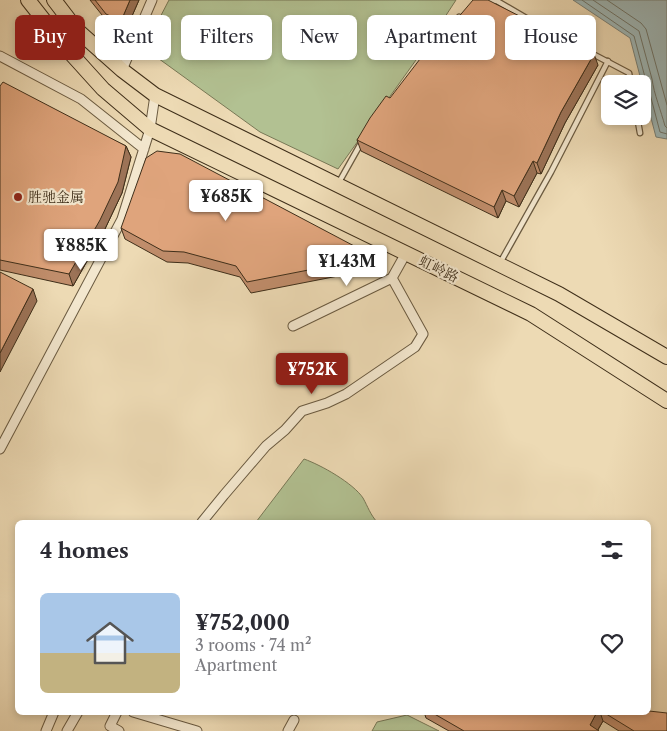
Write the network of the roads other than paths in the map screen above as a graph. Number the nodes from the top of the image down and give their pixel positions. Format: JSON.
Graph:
{"nodes":[{"id":1,"x":28,"y":0,"type":"edge"},
{"id":2,"x":54,"y":0,"type":"edge"},
{"id":3,"x":152,"y":0,"type":"edge"},
{"id":4,"x":509,"y":0,"type":"edge"},
{"id":5,"x":482,"y":2,"type":"edge"},
{"id":6,"x":506,"y":6,"type":"junction"},
{"id":7,"x":522,"y":15,"type":"edge"},
{"id":8,"x":596,"y":55,"type":"edge"},
{"id":9,"x":0,"y":56,"type":"edge"},
{"id":10,"x":608,"y":61,"type":"junction"},
{"id":11,"x":122,"y":70,"type":"junction"},
{"id":12,"x":629,"y":75,"type":"edge"},
{"id":13,"x":155,"y":95,"type":"junction"},
{"id":14,"x":638,"y":125,"type":"edge"},
{"id":15,"x":150,"y":129,"type":"junction"},
{"id":16,"x":640,"y":134,"type":"dead end"},
{"id":17,"x":363,"y":140,"type":"edge"},
{"id":18,"x":144,"y":149,"type":"junction"},
{"id":19,"x":337,"y":185,"type":"junction"},
{"id":20,"x":406,"y":253,"type":"junction"},
{"id":21,"x":499,"y":265,"type":"junction"},
{"id":22,"x":392,"y":278,"type":"junction"},
{"id":23,"x":293,"y":326,"type":"dead end"},
{"id":24,"x":667,"y":358,"type":"edge"},
{"id":25,"x":667,"y":401,"type":"edge"},
{"id":26,"x":1,"y":445,"type":"edge"},
{"id":27,"x":204,"y":520,"type":"edge"},
{"id":28,"x":53,"y":715,"type":"edge"},
{"id":29,"x":76,"y":715,"type":"edge"},
{"id":30,"x":116,"y":715,"type":"edge"},
{"id":31,"x":143,"y":715,"type":"edge"},
{"id":32,"x":294,"y":720,"type":"dead end"},
{"id":33,"x":46,"y":731,"type":"edge"},
{"id":34,"x":67,"y":731,"type":"edge"},
{"id":35,"x":119,"y":731,"type":"edge"},
{"id":36,"x":197,"y":731,"type":"edge"},
{"id":37,"x":288,"y":731,"type":"edge"}],
"edges":[{"from":1,"to":15,"type":"main road","name":"虹岭路"},
{"from":2,"to":11,"type":"main road"},
{"from":3,"to":11,"type":"street"},
{"from":4,"to":6,"type":"lane"},
{"from":5,"to":6,"type":"lane"},
{"from":6,"to":7,"type":"lane"},
{"from":8,"to":10,"type":"lane"},
{"from":9,"to":18,"type":"street"},
{"from":10,"to":12,"type":"lane"},
{"from":10,"to":21,"type":"lane"},
{"from":11,"to":13,"type":"main road"},
{"from":13,"to":15,"type":"street"},
{"from":13,"to":19,"type":"main road"},
{"from":14,"to":16,"type":"lane"},
{"from":15,"to":18,"type":"street"},
{"from":15,"to":20,"type":"main road","name":"虹岭路"},
{"from":17,"to":19,"type":"lane"},
{"from":18,"to":26,"type":"street"},
{"from":19,"to":21,"type":"main road"},
{"from":20,"to":22,"type":"street"},
{"from":20,"to":25,"type":"main road","name":"虹岭路"},
{"from":21,"to":24,"type":"main road"},
{"from":22,"to":23,"type":"street"},
{"from":22,"to":27,"type":"street"},
{"from":28,"to":33,"type":"street"},
{"from":29,"to":34,"type":"street"},
{"from":30,"to":35,"type":"street"},
{"from":31,"to":36,"type":"street"},
{"from":32,"to":37,"type":"street"}]}
